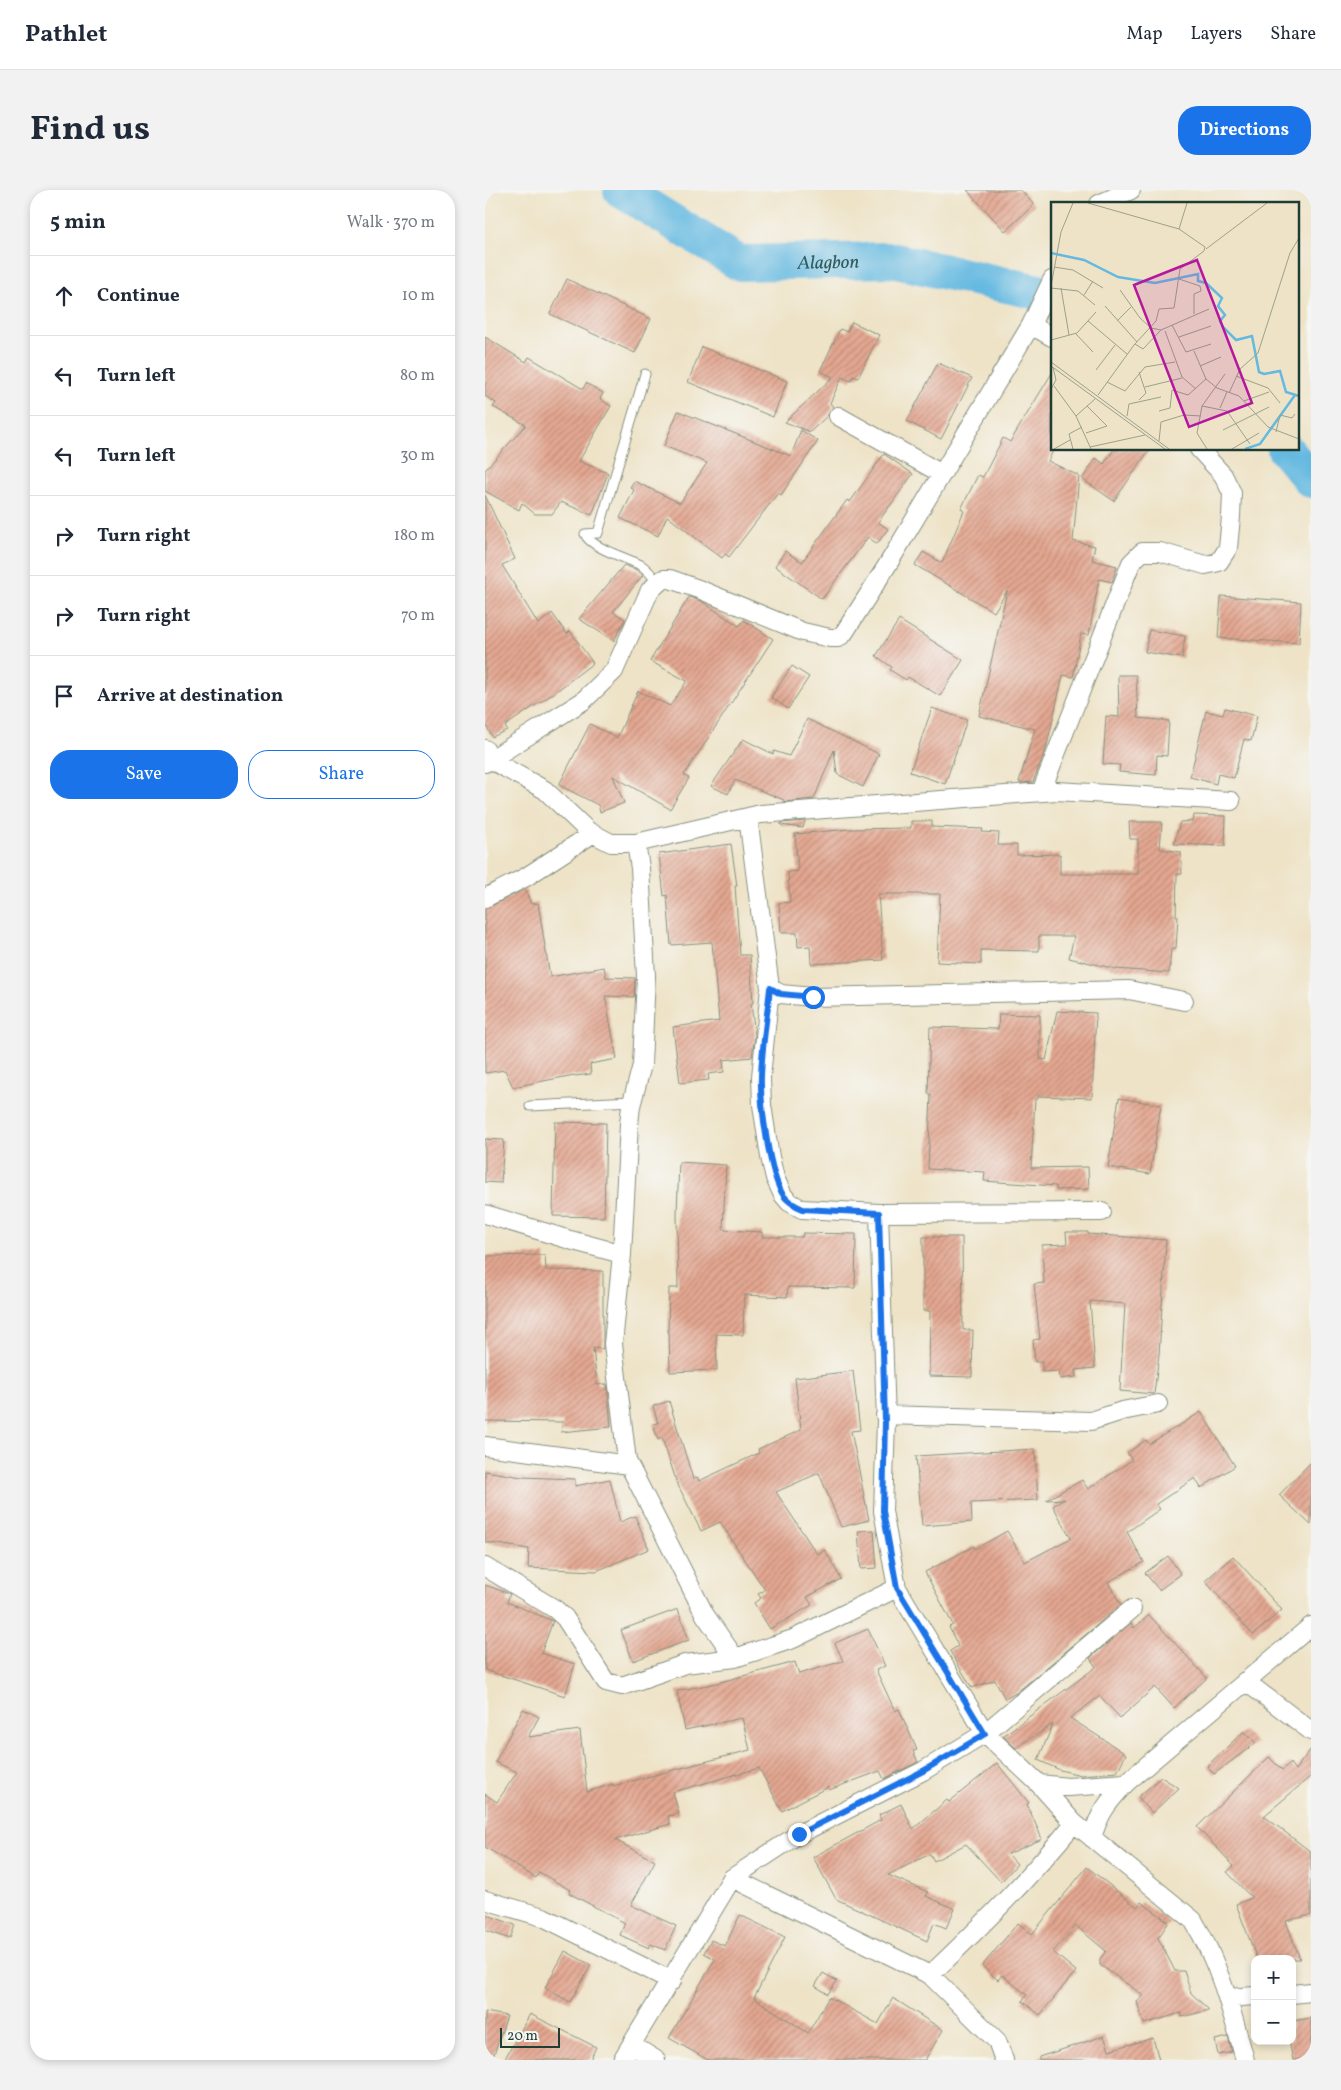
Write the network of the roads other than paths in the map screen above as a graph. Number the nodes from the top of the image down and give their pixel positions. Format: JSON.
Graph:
{"nodes":[{"id":1,"x":1131,"y":190,"type":"edge"},
{"id":2,"x":1104,"y":202,"type":"edge"},
{"id":3,"x":1051,"y":282,"type":"edge"},
{"id":4,"x":1035,"y":318,"type":"junction"},
{"id":5,"x":1051,"y":336,"type":"edge"},
{"id":6,"x":645,"y":374,"type":"dead end"},
{"id":7,"x":838,"y":416,"type":"dead end"},
{"id":8,"x":1200,"y":450,"type":"edge"},
{"id":9,"x":942,"y":474,"type":"junction"},
{"id":10,"x":657,"y":583,"type":"junction"},
{"id":11,"x":487,"y":757,"type":"edge"},
{"id":12,"x":1041,"y":792,"type":"junction"},
{"id":13,"x":1231,"y":801,"type":"dead end"},
{"id":14,"x":749,"y":817,"type":"junction"},
{"id":15,"x":592,"y":834,"type":"junction"},
{"id":16,"x":635,"y":843,"type":"junction"},
{"id":17,"x":485,"y":898,"type":"edge"},
{"id":18,"x":770,"y":988,"type":"junction"},
{"id":19,"x":1184,"y":1001,"type":"dead end"},
{"id":20,"x":632,"y":1101,"type":"junction"},
{"id":21,"x":530,"y":1106,"type":"dead end"},
{"id":22,"x":1102,"y":1212,"type":"dead end"},
{"id":23,"x":879,"y":1213,"type":"junction"},
{"id":24,"x":485,"y":1214,"type":"edge"},
{"id":25,"x":622,"y":1254,"type":"junction"},
{"id":26,"x":1158,"y":1404,"type":"dead end"},
{"id":27,"x":885,"y":1415,"type":"junction"},
{"id":28,"x":485,"y":1446,"type":"edge"},
{"id":29,"x":629,"y":1465,"type":"junction"},
{"id":30,"x":485,"y":1567,"type":"edge"},
{"id":31,"x":897,"y":1588,"type":"junction"},
{"id":32,"x":1132,"y":1609,"type":"dead end"},
{"id":33,"x":1311,"y":1626,"type":"edge"},
{"id":34,"x":735,"y":1658,"type":"junction"},
{"id":35,"x":1245,"y":1681,"type":"junction"},
{"id":36,"x":1311,"y":1731,"type":"edge"},
{"id":37,"x":985,"y":1734,"type":"junction"},
{"id":38,"x":1125,"y":1783,"type":"junction"},
{"id":39,"x":1039,"y":1784,"type":"junction"},
{"id":40,"x":1074,"y":1823,"type":"junction"},
{"id":41,"x":1092,"y":1838,"type":"junction"},
{"id":42,"x":732,"y":1878,"type":"junction"},
{"id":43,"x":485,"y":1900,"type":"edge"},
{"id":44,"x":930,"y":1976,"type":"junction"},
{"id":45,"x":672,"y":1981,"type":"junction"},
{"id":46,"x":1311,"y":1992,"type":"edge"},
{"id":47,"x":1296,"y":1994,"type":"edge"},
{"id":48,"x":1251,"y":1996,"type":"edge"},
{"id":49,"x":1227,"y":1998,"type":"junction"},
{"id":50,"x":632,"y":2045,"type":"junction"},
{"id":51,"x":623,"y":2060,"type":"edge"},
{"id":52,"x":656,"y":2060,"type":"edge"},
{"id":53,"x":1004,"y":2060,"type":"edge"},
{"id":54,"x":1245,"y":2060,"type":"edge"}],
"edges":[{"from":1,"to":2,"type":"street"},
{"from":3,"to":4,"type":"street"},
{"from":4,"to":5,"type":"street"},
{"from":4,"to":9,"type":"street"},
{"from":6,"to":10,"type":"lane"},
{"from":7,"to":9,"type":"street"},
{"from":8,"to":12,"type":"street"},
{"from":9,"to":10,"type":"street"},
{"from":10,"to":11,"type":"street"},
{"from":11,"to":15,"type":"street"},
{"from":12,"to":13,"type":"street"},
{"from":12,"to":14,"type":"street"},
{"from":14,"to":16,"type":"street"},
{"from":14,"to":18,"type":"street"},
{"from":15,"to":16,"type":"street"},
{"from":15,"to":17,"type":"street"},
{"from":16,"to":20,"type":"street"},
{"from":18,"to":19,"type":"street"},
{"from":18,"to":23,"type":"street"},
{"from":20,"to":21,"type":"lane"},
{"from":20,"to":25,"type":"street"},
{"from":22,"to":23,"type":"street"},
{"from":23,"to":27,"type":"street"},
{"from":24,"to":25,"type":"street"},
{"from":25,"to":29,"type":"street"},
{"from":26,"to":27,"type":"street"},
{"from":27,"to":31,"type":"street"},
{"from":28,"to":29,"type":"street"},
{"from":29,"to":34,"type":"street"},
{"from":30,"to":34,"type":"street"},
{"from":31,"to":34,"type":"street"},
{"from":31,"to":37,"type":"street"},
{"from":32,"to":37,"type":"street"},
{"from":33,"to":35,"type":"street"},
{"from":35,"to":36,"type":"street"},
{"from":35,"to":38,"type":"street"},
{"from":37,"to":39,"type":"street"},
{"from":37,"to":42,"type":"street"},
{"from":38,"to":39,"type":"street"},
{"from":38,"to":41,"type":"street"},
{"from":39,"to":40,"type":"street"},
{"from":40,"to":41,"type":"street"},
{"from":40,"to":44,"type":"street"},
{"from":41,"to":49,"type":"street"},
{"from":42,"to":44,"type":"street"},
{"from":42,"to":45,"type":"street"},
{"from":43,"to":45,"type":"street"},
{"from":44,"to":53,"type":"street"},
{"from":45,"to":50,"type":"street"},
{"from":46,"to":47,"type":"street"},
{"from":48,"to":49,"type":"street"},
{"from":49,"to":54,"type":"street"},
{"from":50,"to":51,"type":"street"},
{"from":50,"to":52,"type":"street"}]}
